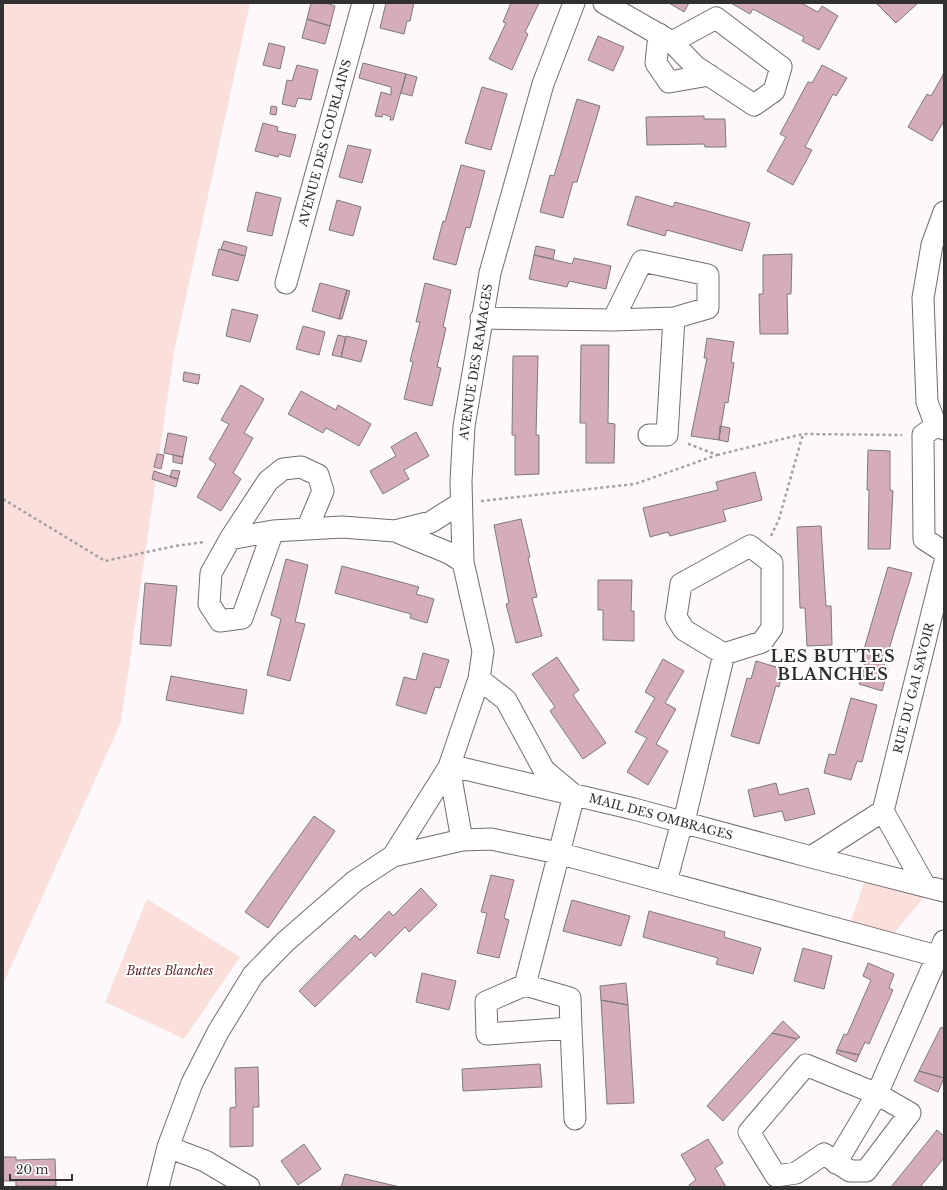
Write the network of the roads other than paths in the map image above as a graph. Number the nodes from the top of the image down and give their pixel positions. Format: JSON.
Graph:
{"nodes":[{"id":1,"x":363,"y":3,"type":"edge"},
{"id":2,"x":574,"y":3,"type":"edge"},
{"id":3,"x":604,"y":3,"type":"edge"},
{"id":4,"x":666,"y":38,"type":"junction"},
{"id":5,"x":709,"y":75,"type":"junction"},
{"id":6,"x":944,"y":212,"type":"edge"},
{"id":7,"x":286,"y":283,"type":"dead end"},
{"id":8,"x":481,"y":318,"type":"junction"},
{"id":9,"x":674,"y":318,"type":"junction"},
{"id":10,"x":613,"y":320,"type":"junction"},
{"id":11,"x":934,"y":430,"type":"edge"},
{"id":12,"x":658,"y":435,"type":"road end"},
{"id":13,"x":461,"y":503,"type":"junction"},
{"id":14,"x":307,"y":529,"type":"junction"},
{"id":15,"x":274,"y":531,"type":"junction"},
{"id":16,"x":395,"y":531,"type":"junction"},
{"id":17,"x":230,"y":539,"type":"junction"},
{"id":18,"x":944,"y":552,"type":"edge"},
{"id":19,"x":463,"y":562,"type":"junction"},
{"id":20,"x":944,"y":565,"type":"edge"},
{"id":21,"x":724,"y":654,"type":"junction"},
{"id":22,"x":479,"y":679,"type":"junction"},
{"id":23,"x":449,"y":767,"type":"junction"},
{"id":24,"x":574,"y":795,"type":"junction"},
{"id":25,"x":883,"y":811,"type":"junction"},
{"id":26,"x":682,"y":822,"type":"junction"},
{"id":27,"x":462,"y":840,"type":"junction"},
{"id":28,"x":558,"y":853,"type":"junction"},
{"id":29,"x":393,"y":856,"type":"junction"},
{"id":30,"x":811,"y":857,"type":"junction"},
{"id":31,"x":666,"y":882,"type":"junction"},
{"id":32,"x":935,"y":888,"type":"edge"},
{"id":33,"x":942,"y":952,"type":"edge"},
{"id":34,"x":525,"y":985,"type":"junction"},
{"id":35,"x":571,"y":1028,"type":"junction"},
{"id":36,"x":877,"y":1094,"type":"junction"},
{"id":37,"x":575,"y":1119,"type":"dead end"},
{"id":38,"x":168,"y":1147,"type":"junction"},
{"id":39,"x":836,"y":1163,"type":"junction"},
{"id":40,"x":158,"y":1187,"type":"edge"},
{"id":41,"x":249,"y":1187,"type":"edge"}],
"edges":[{"from":1,"to":7,"type":"street","name":"AVENUE DES COURLAINS"},
{"from":2,"to":8,"type":"street","name":"AVENUE DES RAMAGES"},
{"from":3,"to":4,"type":"street"},
{"from":4,"to":5,"type":"street"},
{"from":4,"to":5,"type":"street"},
{"from":4,"to":5,"type":"street"},
{"from":6,"to":11,"type":"street"},
{"from":8,"to":10,"type":"street"},
{"from":8,"to":13,"type":"street","name":"AVENUE DES RAMAGES"},
{"from":9,"to":10,"type":"street"},
{"from":9,"to":10,"type":"street"},
{"from":9,"to":12,"type":"street"},
{"from":11,"to":18,"type":"street"},
{"from":13,"to":16,"type":"street"},
{"from":13,"to":19,"type":"street","name":"AVENUE DES RAMAGES"},
{"from":14,"to":15,"type":"street"},
{"from":14,"to":16,"type":"street"},
{"from":14,"to":17,"type":"street"},
{"from":15,"to":17,"type":"street"},
{"from":15,"to":17,"type":"street"},
{"from":16,"to":19,"type":"street"},
{"from":19,"to":22,"type":"street","name":"AVENUE DES RAMAGES"},
{"from":20,"to":25,"type":"street","name":"RUE DU GAI SAVOIR"},
{"from":21,"to":21,"type":"street"},
{"from":21,"to":26,"type":"street"},
{"from":22,"to":23,"type":"street","name":"AVENUE DES RAMAGES"},
{"from":22,"to":24,"type":"street"},
{"from":23,"to":24,"type":"street","name":"MAIL DES OMBRAGES"},
{"from":23,"to":27,"type":"street"},
{"from":23,"to":29,"type":"street","name":"AVENUE DES RAMAGES"},
{"from":24,"to":26,"type":"street","name":"MAIL DES OMBRAGES"},
{"from":24,"to":28,"type":"street"},
{"from":25,"to":30,"type":"street"},
{"from":25,"to":32,"type":"street"},
{"from":26,"to":30,"type":"street","name":"MAIL DES OMBRAGES"},
{"from":26,"to":31,"type":"street"},
{"from":27,"to":28,"type":"street"},
{"from":27,"to":29,"type":"street"},
{"from":28,"to":31,"type":"street"},
{"from":28,"to":34,"type":"street"},
{"from":29,"to":38,"type":"street"},
{"from":30,"to":32,"type":"street","name":"MAIL DES OMBRAGES"},
{"from":31,"to":33,"type":"street"},
{"from":33,"to":36,"type":"street"},
{"from":34,"to":35,"type":"street"},
{"from":34,"to":35,"type":"street"},
{"from":35,"to":37,"type":"street"},
{"from":36,"to":39,"type":"street"},
{"from":36,"to":39,"type":"street"},
{"from":36,"to":39,"type":"street"},
{"from":38,"to":40,"type":"street"},
{"from":38,"to":41,"type":"street"}]}
